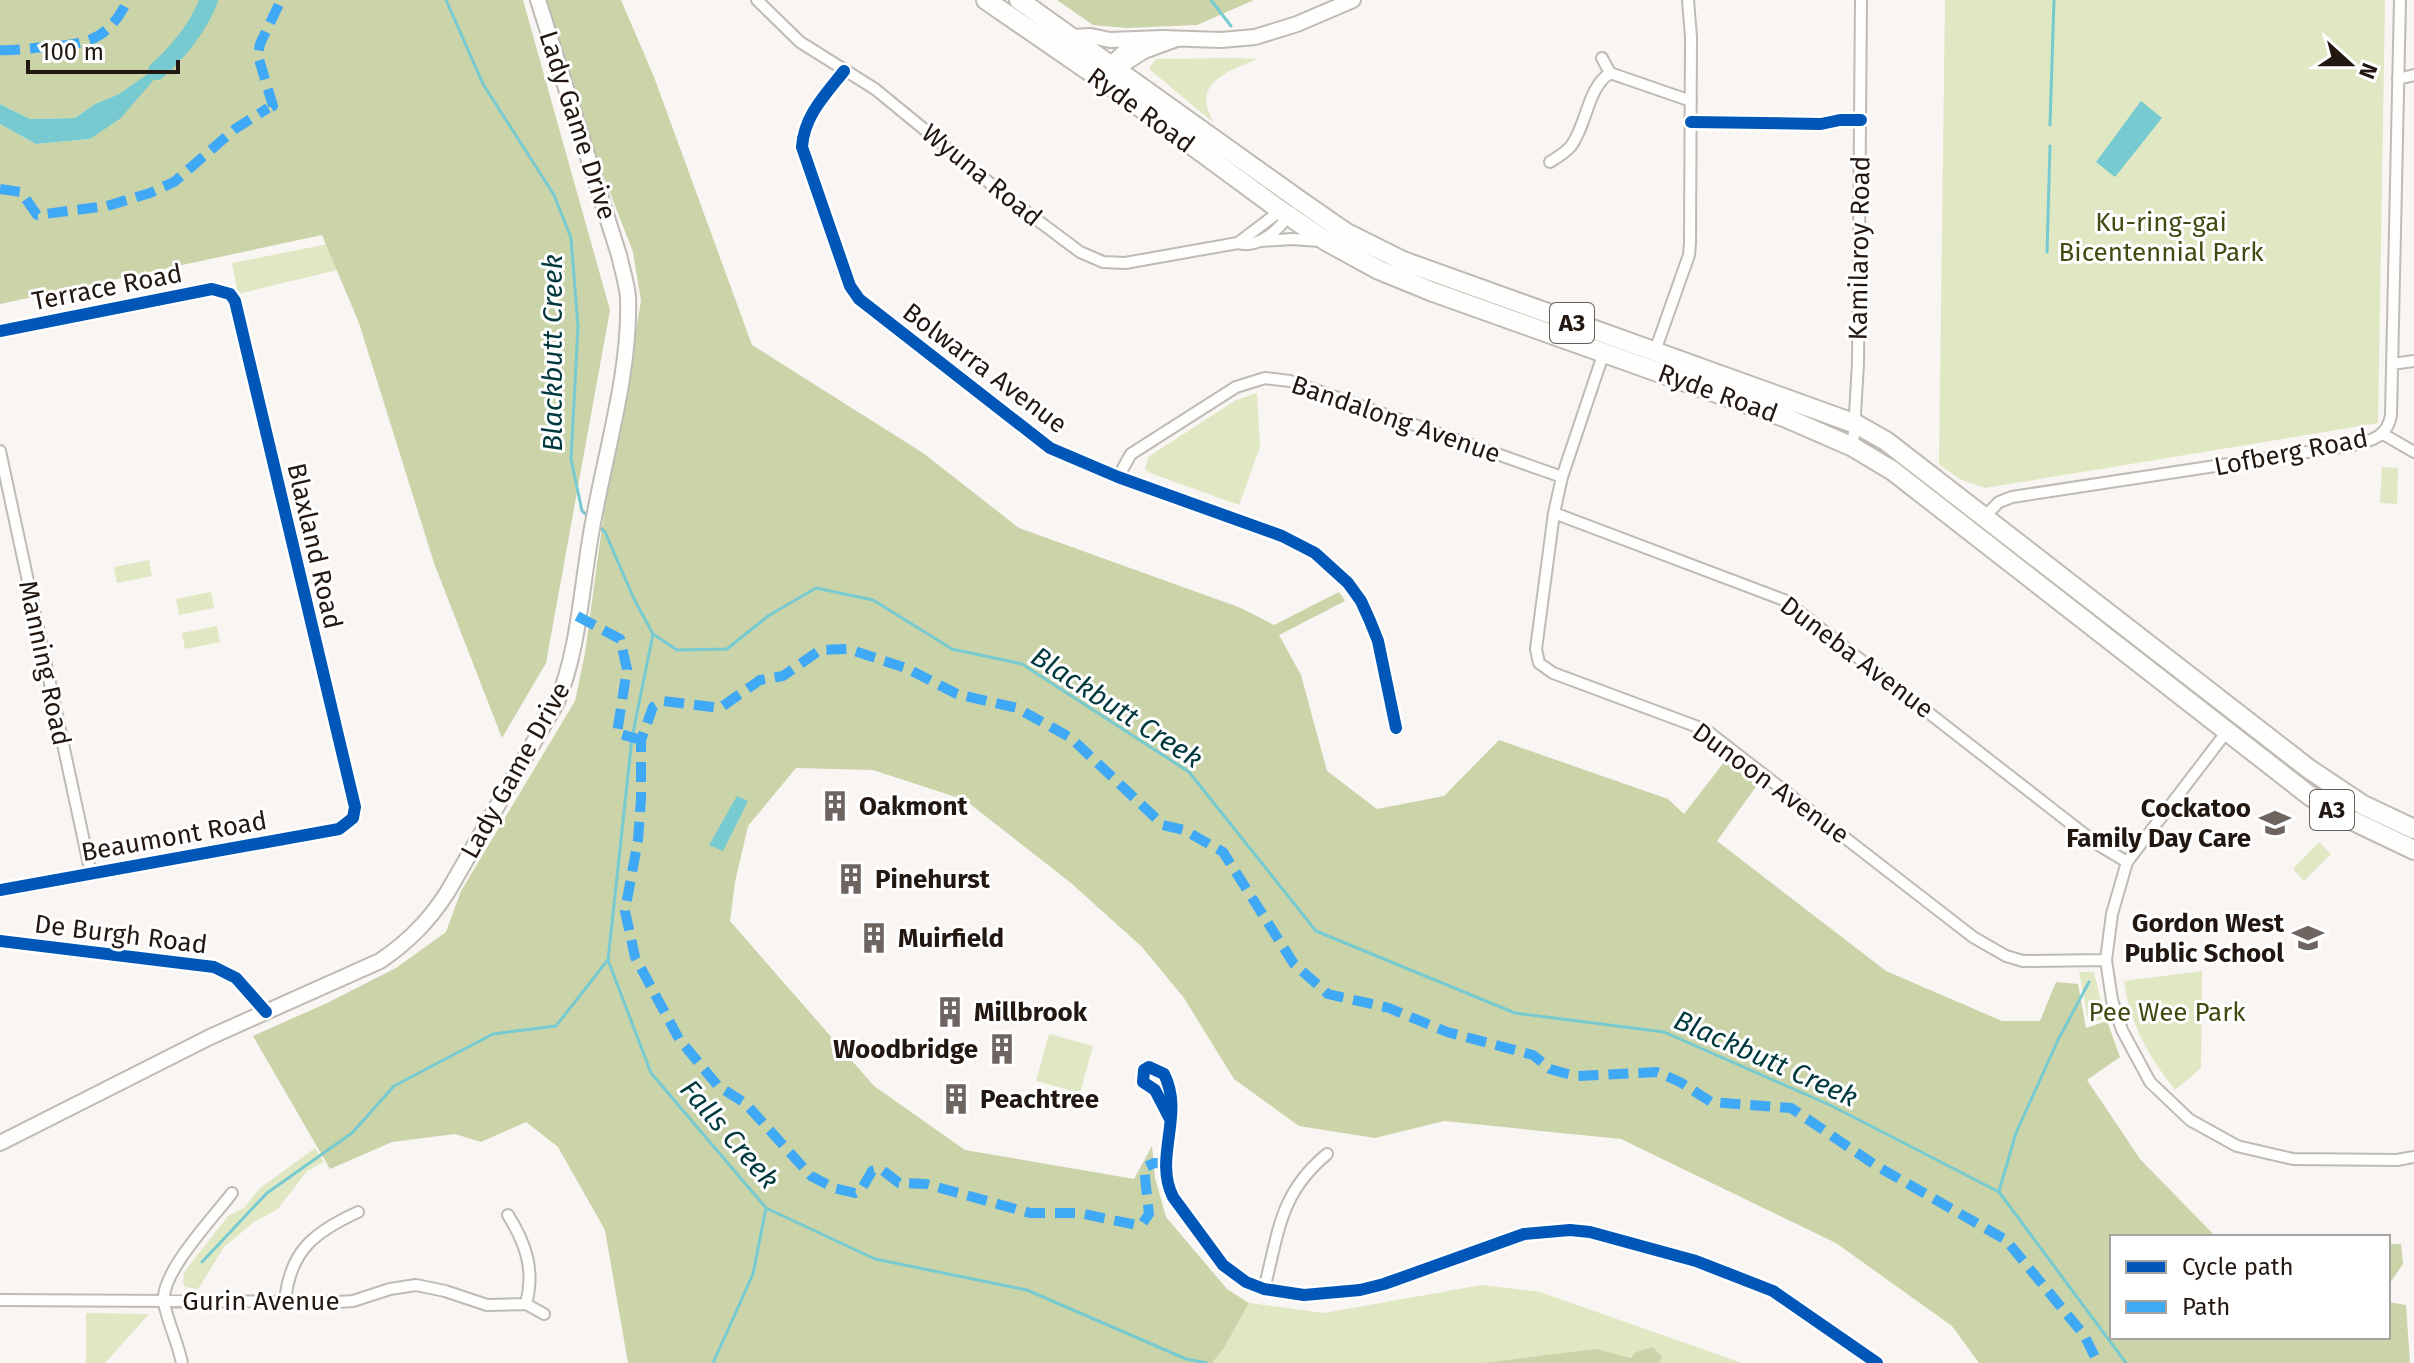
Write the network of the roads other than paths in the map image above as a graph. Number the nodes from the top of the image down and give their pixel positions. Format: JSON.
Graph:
{"nodes":[{"id":1,"x":538,"y":0,"type":"edge"},
{"id":2,"x":757,"y":0,"type":"edge"},
{"id":3,"x":986,"y":0,"type":"edge"},
{"id":4,"x":1019,"y":0,"type":"edge"},
{"id":5,"x":1353,"y":0,"type":"edge"},
{"id":6,"x":1688,"y":0,"type":"edge"},
{"id":7,"x":1861,"y":0,"type":"edge"},
{"id":8,"x":2400,"y":0,"type":"edge"},
{"id":9,"x":1071,"y":37,"type":"junction"},
{"id":10,"x":1146,"y":38,"type":"junction"},
{"id":11,"x":1174,"y":40,"type":"junction"},
{"id":12,"x":1602,"y":58,"type":"dead end"},
{"id":13,"x":1109,"y":70,"type":"junction"},
{"id":14,"x":844,"y":71,"type":"junction"},
{"id":15,"x":1610,"y":73,"type":"junction"},
{"id":16,"x":2414,"y":75,"type":"edge"},
{"id":17,"x":2398,"y":79,"type":"junction"},
{"id":18,"x":1691,"y":101,"type":"junction"},
{"id":19,"x":1550,"y":162,"type":"dead end"},
{"id":20,"x":1289,"y":209,"type":"junction"},
{"id":21,"x":1261,"y":241,"type":"junction"},
{"id":22,"x":1326,"y":241,"type":"junction"},
{"id":23,"x":1238,"y":243,"type":"junction"},
{"id":24,"x":222,"y":290,"type":"joint"},
{"id":25,"x":0,"y":331,"type":"edge"},
{"id":26,"x":1655,"y":351,"type":"junction"},
{"id":27,"x":1604,"y":352,"type":"junction"},
{"id":28,"x":2414,"y":361,"type":"edge"},
{"id":29,"x":2392,"y":364,"type":"junction"},
{"id":30,"x":1856,"y":424,"type":"junction"},
{"id":31,"x":2383,"y":434,"type":"junction"},
{"id":32,"x":1853,"y":447,"type":"junction"},
{"id":33,"x":0,"y":451,"type":"edge"},
{"id":34,"x":2414,"y":452,"type":"edge"},
{"id":35,"x":1118,"y":477,"type":"junction"},
{"id":36,"x":1562,"y":477,"type":"junction"},
{"id":37,"x":1554,"y":513,"type":"junction"},
{"id":38,"x":1985,"y":516,"type":"junction"},
{"id":39,"x":1972,"y":533,"type":"junction"},
{"id":40,"x":2240,"y":716,"type":"junction"},
{"id":41,"x":1396,"y":728,"type":"dead end"},
{"id":42,"x":2227,"y":731,"type":"junction"},
{"id":43,"x":353,"y":818,"type":"joint"},
{"id":44,"x":2414,"y":829,"type":"edge"},
{"id":45,"x":2414,"y":850,"type":"edge"},
{"id":46,"x":2127,"y":862,"type":"junction"},
{"id":47,"x":91,"y":874,"type":"junction"},
{"id":48,"x":0,"y":890,"type":"edge"},
{"id":49,"x":0,"y":941,"type":"edge"},
{"id":50,"x":2106,"y":960,"type":"junction"},
{"id":51,"x":266,"y":1012,"type":"junction"},
{"id":52,"x":1170,"y":1119,"type":"junction"},
{"id":53,"x":0,"y":1143,"type":"edge"},
{"id":54,"x":1327,"y":1154,"type":"dead end"},
{"id":55,"x":2414,"y":1157,"type":"edge"},
{"id":56,"x":232,"y":1193,"type":"dead end"},
{"id":57,"x":358,"y":1212,"type":"dead end"},
{"id":58,"x":508,"y":1215,"type":"dead end"},
{"id":59,"x":1264,"y":1289,"type":"junction"},
{"id":60,"x":0,"y":1300,"type":"edge"},
{"id":61,"x":163,"y":1301,"type":"junction"},
{"id":62,"x":285,"y":1301,"type":"junction"},
{"id":63,"x":526,"y":1304,"type":"junction"},
{"id":64,"x":544,"y":1314,"type":"dead end"},
{"id":65,"x":182,"y":1363,"type":"edge"},
{"id":66,"x":1877,"y":1363,"type":"edge"}],
"edges":[{"from":1,"to":51,"type":"main road","name":"Lady Game Drive"},
{"from":2,"to":14,"type":"street","name":"Wyuna Road"},
{"from":3,"to":13,"type":"highway","name":"Ryde Road","number":"A3"},
{"from":4,"to":9,"type":"highway","name":"Ryde Road","number":"A3"},
{"from":5,"to":11,"type":"main road"},
{"from":6,"to":18,"type":"street"},
{"from":7,"to":30,"type":"street","name":"Kamilaroy Road"},
{"from":8,"to":17,"type":"street","name":"Lofberg Road"},
{"from":9,"to":10,"type":"main road"},
{"from":9,"to":13,"type":"highway","name":"Ryde Road","number":"A3"},
{"from":10,"to":11,"type":"main road"},
{"from":10,"to":13,"type":"main road"},
{"from":11,"to":13,"type":"main road"},
{"from":12,"to":15,"type":"street"},
{"from":13,"to":20,"type":"highway","name":"Ryde Road","number":"A3"},
{"from":14,"to":23,"type":"street","name":"Wyuna Road"},
{"from":14,"to":35,"type":"street","name":"Bolwarra Avenue"},
{"from":15,"to":18,"type":"street"},
{"from":15,"to":19,"type":"street"},
{"from":16,"to":17,"type":"street"},
{"from":17,"to":29,"type":"street","name":"Lofberg Road"},
{"from":18,"to":26,"type":"street"},
{"from":20,"to":21,"type":"street"},
{"from":20,"to":22,"type":"highway","name":"Ryde Road","number":"A3"},
{"from":20,"to":23,"type":"street","name":"Wyuna Road"},
{"from":20,"to":26,"type":"highway","name":"Ryde Road","number":"A3"},
{"from":21,"to":22,"type":"street","name":"Wyuna Road"},
{"from":21,"to":23,"type":"street","name":"Wyuna Road"},
{"from":22,"to":27,"type":"highway","name":"Ryde Road","number":"A3"},
{"from":24,"to":25,"type":"street","name":"Terrace Road"},
{"from":24,"to":43,"type":"street","name":"Blaxland Road"},
{"from":26,"to":30,"type":"highway","name":"Ryde Road","number":"A3"},
{"from":27,"to":32,"type":"highway","name":"Ryde Road","number":"A3"},
{"from":27,"to":36,"type":"street","name":"Dunoon Avenue"},
{"from":28,"to":29,"type":"street"},
{"from":29,"to":31,"type":"street","name":"Lofberg Road"},
{"from":30,"to":32,"type":"street","name":"Kamilaroy Road"},
{"from":30,"to":38,"type":"highway","name":"Ryde Road","number":"A3"},
{"from":31,"to":34,"type":"street"},
{"from":31,"to":38,"type":"street","name":"Lofberg Road"},
{"from":32,"to":39,"type":"highway","name":"Ryde Road","number":"A3"},
{"from":33,"to":47,"type":"street","name":"Manning Road"},
{"from":35,"to":36,"type":"street","name":"Bandalong Avenue"},
{"from":35,"to":41,"type":"street","name":"Bolwarra Avenue"},
{"from":36,"to":37,"type":"street","name":"Dunoon Avenue"},
{"from":37,"to":46,"type":"street","name":"Duneba Avenue"},
{"from":37,"to":50,"type":"street","name":"Dunoon Avenue"},
{"from":38,"to":39,"type":"street","name":"Lofberg Road"},
{"from":38,"to":40,"type":"highway","name":"Ryde Road","number":"A3"},
{"from":39,"to":42,"type":"highway","name":"Ryde Road","number":"A3"},
{"from":40,"to":42,"type":"street"},
{"from":40,"to":44,"type":"highway","name":"Ryde Road","number":"A3"},
{"from":42,"to":45,"type":"highway","name":"Ryde Road","number":"A3"},
{"from":42,"to":46,"type":"street"},
{"from":43,"to":47,"type":"street","name":"Beaumont Road"},
{"from":46,"to":50,"type":"street"},
{"from":47,"to":48,"type":"street","name":"Beaumont Road"},
{"from":49,"to":51,"type":"street","name":"De Burgh Road"},
{"from":50,"to":55,"type":"street"},
{"from":51,"to":53,"type":"main road","name":"Lady Game Drive"},
{"from":52,"to":52,"type":"street"},
{"from":52,"to":59,"type":"street"},
{"from":54,"to":59,"type":"street"},
{"from":56,"to":61,"type":"street"},
{"from":57,"to":62,"type":"street"},
{"from":58,"to":63,"type":"street"},
{"from":59,"to":66,"type":"street"},
{"from":60,"to":61,"type":"street","name":"Gurin Avenue"},
{"from":61,"to":62,"type":"street","name":"Gurin Avenue"},
{"from":61,"to":65,"type":"street"},
{"from":62,"to":63,"type":"street","name":"Gurin Avenue"},
{"from":63,"to":64,"type":"street"}]}
